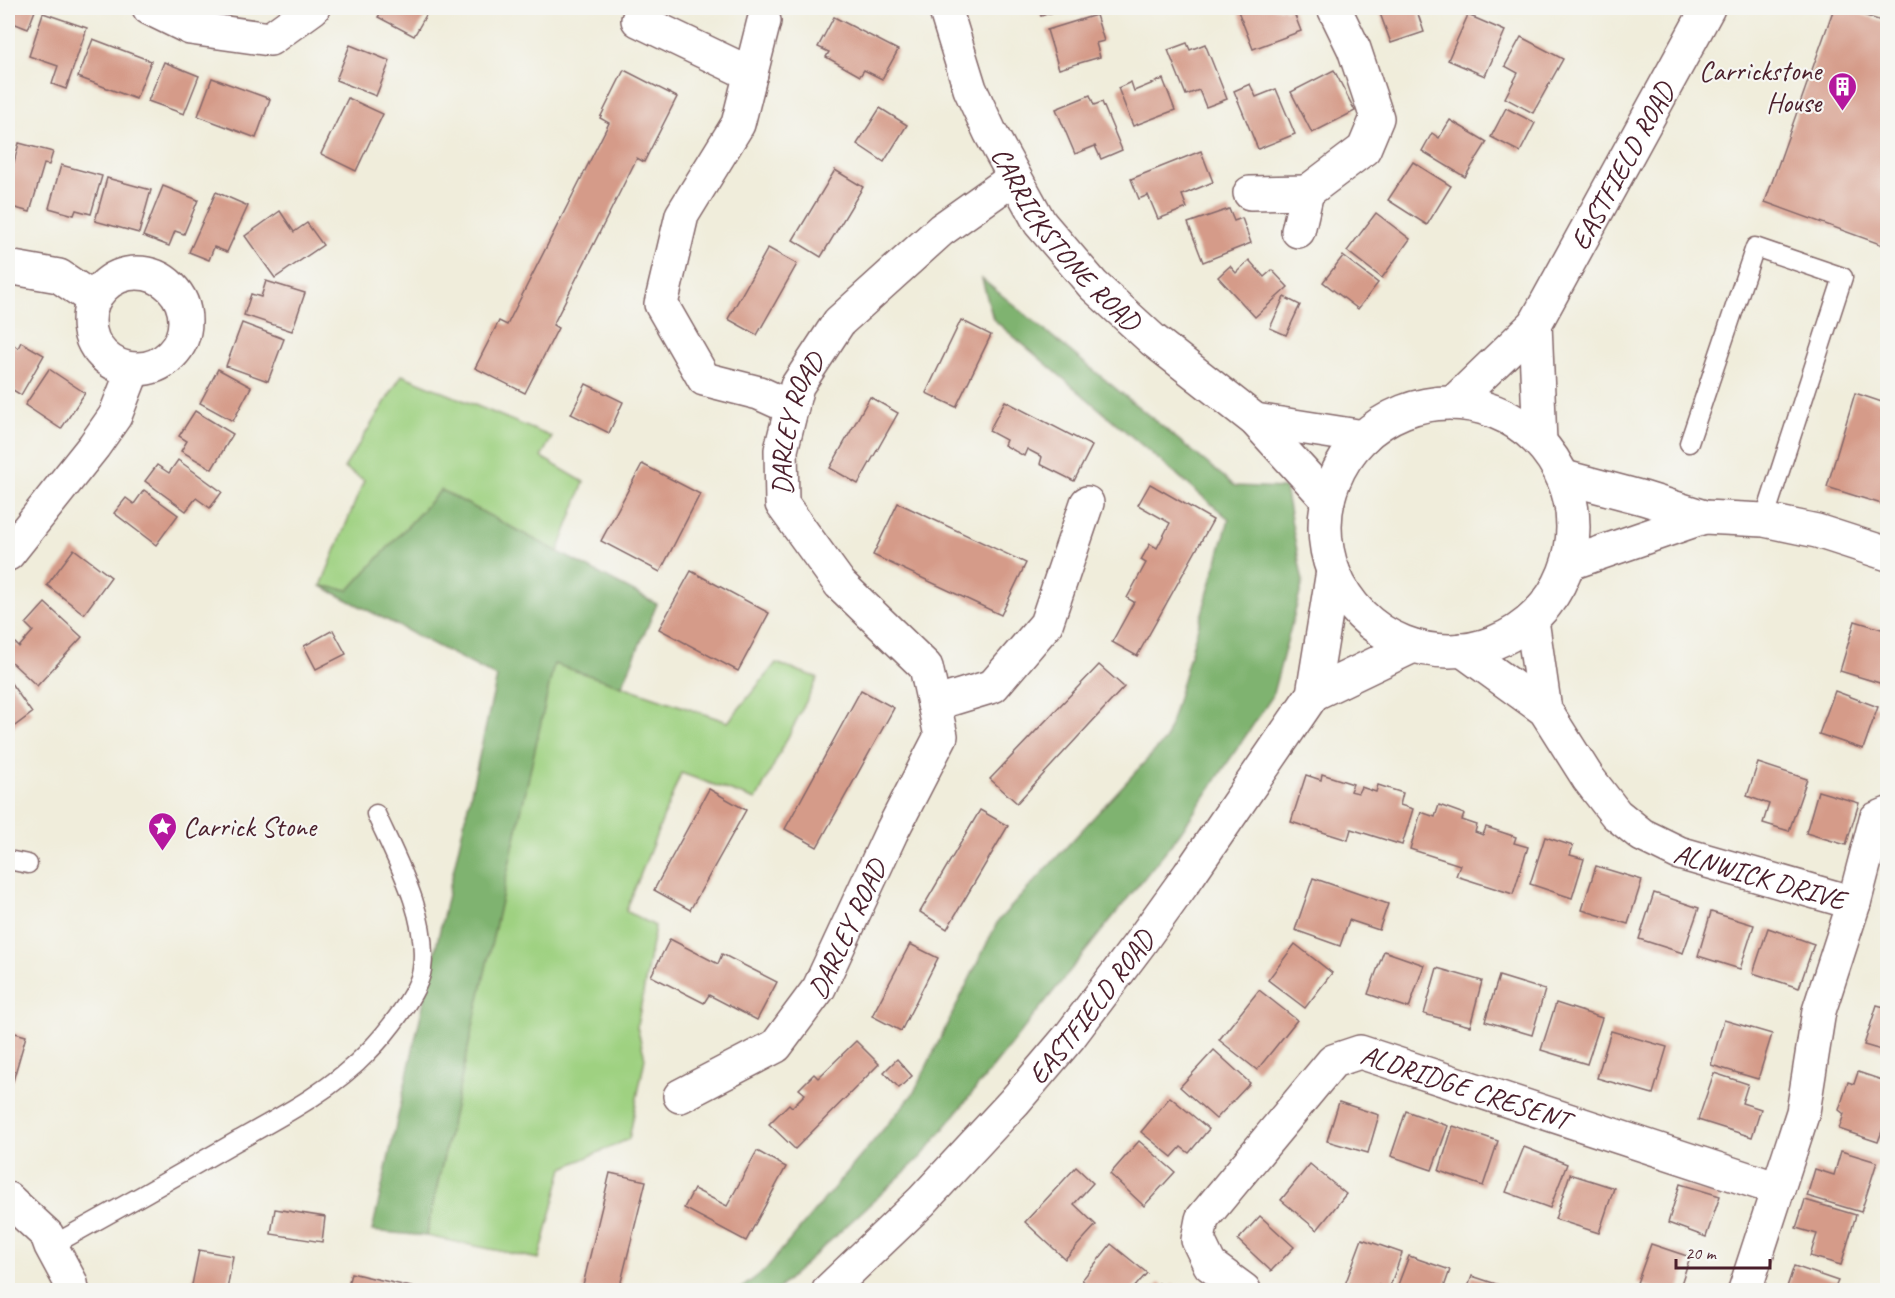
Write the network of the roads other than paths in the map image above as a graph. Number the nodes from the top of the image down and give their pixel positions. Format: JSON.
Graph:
{"nodes":[{"id":1,"x":149,"y":8,"type":"edge"},
{"id":2,"x":313,"y":8,"type":"edge"},
{"id":3,"x":945,"y":8,"type":"edge"},
{"id":4,"x":1334,"y":8,"type":"edge"},
{"id":5,"x":1708,"y":8,"type":"edge"},
{"id":6,"x":638,"y":20,"type":"dead end"},
{"id":7,"x":764,"y":21,"type":"dead end"},
{"id":8,"x":751,"y":74,"type":"junction"},
{"id":9,"x":1014,"y":178,"type":"junction"},
{"id":10,"x":1307,"y":192,"type":"junction"},
{"id":11,"x":1250,"y":193,"type":"dead end"},
{"id":12,"x":1298,"y":231,"type":"dead end"},
{"id":13,"x":8,"y":267,"type":"edge"},
{"id":14,"x":93,"y":299,"type":"junction"},
{"id":15,"x":1535,"y":324,"type":"junction"},
{"id":16,"x":133,"y":370,"type":"junction"},
{"id":17,"x":1453,"y":403,"type":"junction"},
{"id":18,"x":792,"y":408,"type":"junction"},
{"id":19,"x":1255,"y":420,"type":"junction"},
{"id":20,"x":1364,"y":437,"type":"junction"},
{"id":21,"x":1540,"y":442,"type":"junction"},
{"id":22,"x":1689,"y":443,"type":"dead end"},
{"id":23,"x":1563,"y":477,"type":"junction"},
{"id":24,"x":1328,"y":500,"type":"junction"},
{"id":25,"x":1087,"y":503,"type":"dead end"},
{"id":26,"x":1704,"y":517,"type":"junction"},
{"id":27,"x":1764,"y":520,"type":"junction"},
{"id":28,"x":8,"y":554,"type":"edge"},
{"id":29,"x":1887,"y":554,"type":"edge"},
{"id":30,"x":1568,"y":564,"type":"junction"},
{"id":31,"x":1333,"y":571,"type":"junction"},
{"id":32,"x":1532,"y":620,"type":"junction"},
{"id":33,"x":1413,"y":646,"type":"junction"},
{"id":34,"x":1462,"y":650,"type":"junction"},
{"id":35,"x":1313,"y":694,"type":"junction"},
{"id":36,"x":934,"y":704,"type":"junction"},
{"id":37,"x":1545,"y":710,"type":"junction"},
{"id":38,"x":376,"y":814,"type":"dead end"},
{"id":39,"x":1887,"y":814,"type":"edge"},
{"id":40,"x":8,"y":860,"type":"edge"},
{"id":41,"x":28,"y":864,"type":"dead end"},
{"id":42,"x":1854,"y":903,"type":"junction"},
{"id":43,"x":680,"y":1096,"type":"dead end"},
{"id":44,"x":1778,"y":1189,"type":"junction"},
{"id":45,"x":8,"y":1199,"type":"edge"},
{"id":46,"x":51,"y":1246,"type":"junction"},
{"id":47,"x":72,"y":1290,"type":"edge"},
{"id":48,"x":830,"y":1290,"type":"edge"},
{"id":49,"x":1244,"y":1290,"type":"edge"},
{"id":50,"x":1745,"y":1290,"type":"edge"}],
"edges":[{"from":1,"to":2,"type":"street"},
{"from":3,"to":9,"type":"street","name":"CARRICKSTONE ROAD"},
{"from":4,"to":10,"type":"street"},
{"from":5,"to":15,"type":"street","name":"EASTFIELD ROAD"},
{"from":6,"to":8,"type":"street"},
{"from":7,"to":8,"type":"street"},
{"from":8,"to":18,"type":"street"},
{"from":9,"to":18,"type":"street","name":"DARLEY ROAD"},
{"from":9,"to":19,"type":"street","name":"CARRICKSTONE ROAD"},
{"from":10,"to":11,"type":"street"},
{"from":10,"to":12,"type":"street"},
{"from":13,"to":14,"type":"street"},
{"from":14,"to":16,"type":"street"},
{"from":14,"to":16,"type":"street"},
{"from":15,"to":17,"type":"street","name":"EASTFIELD ROAD"},
{"from":15,"to":21,"type":"street"},
{"from":16,"to":28,"type":"street"},
{"from":17,"to":20,"type":"street"},
{"from":17,"to":21,"type":"street"},
{"from":18,"to":36,"type":"street","name":"DARLEY ROAD"},
{"from":19,"to":20,"type":"street","name":"CARRICKSTONE ROAD"},
{"from":19,"to":24,"type":"street","name":"CARRICKSTONE ROAD"},
{"from":20,"to":24,"type":"street"},
{"from":21,"to":23,"type":"street"},
{"from":22,"to":27,"type":"lane"},
{"from":23,"to":26,"type":"street"},
{"from":23,"to":30,"type":"street"},
{"from":24,"to":31,"type":"street"},
{"from":25,"to":36,"type":"street"},
{"from":26,"to":27,"type":"street"},
{"from":26,"to":30,"type":"street"},
{"from":27,"to":29,"type":"street"},
{"from":30,"to":32,"type":"street"},
{"from":31,"to":33,"type":"street"},
{"from":31,"to":35,"type":"street","name":"EASTFIELD ROAD"},
{"from":32,"to":34,"type":"street"},
{"from":32,"to":37,"type":"street"},
{"from":33,"to":34,"type":"street"},
{"from":33,"to":35,"type":"street","name":"EASTFIELD ROAD"},
{"from":34,"to":37,"type":"street"},
{"from":35,"to":48,"type":"street","name":"EASTFIELD ROAD"},
{"from":36,"to":43,"type":"street","name":"DARLEY ROAD"},
{"from":37,"to":42,"type":"street","name":"ALNWICK DRIVE"},
{"from":38,"to":46,"type":"lane"},
{"from":39,"to":42,"type":"street"},
{"from":40,"to":41,"type":"lane"},
{"from":42,"to":44,"type":"street","name":"ALNWICK DRIVE"},
{"from":44,"to":49,"type":"street","name":"ALDRIDGE CRESENT"},
{"from":44,"to":50,"type":"street","name":"ALNWICK DRIVE"},
{"from":45,"to":46,"type":"street"},
{"from":46,"to":47,"type":"street"}]}
